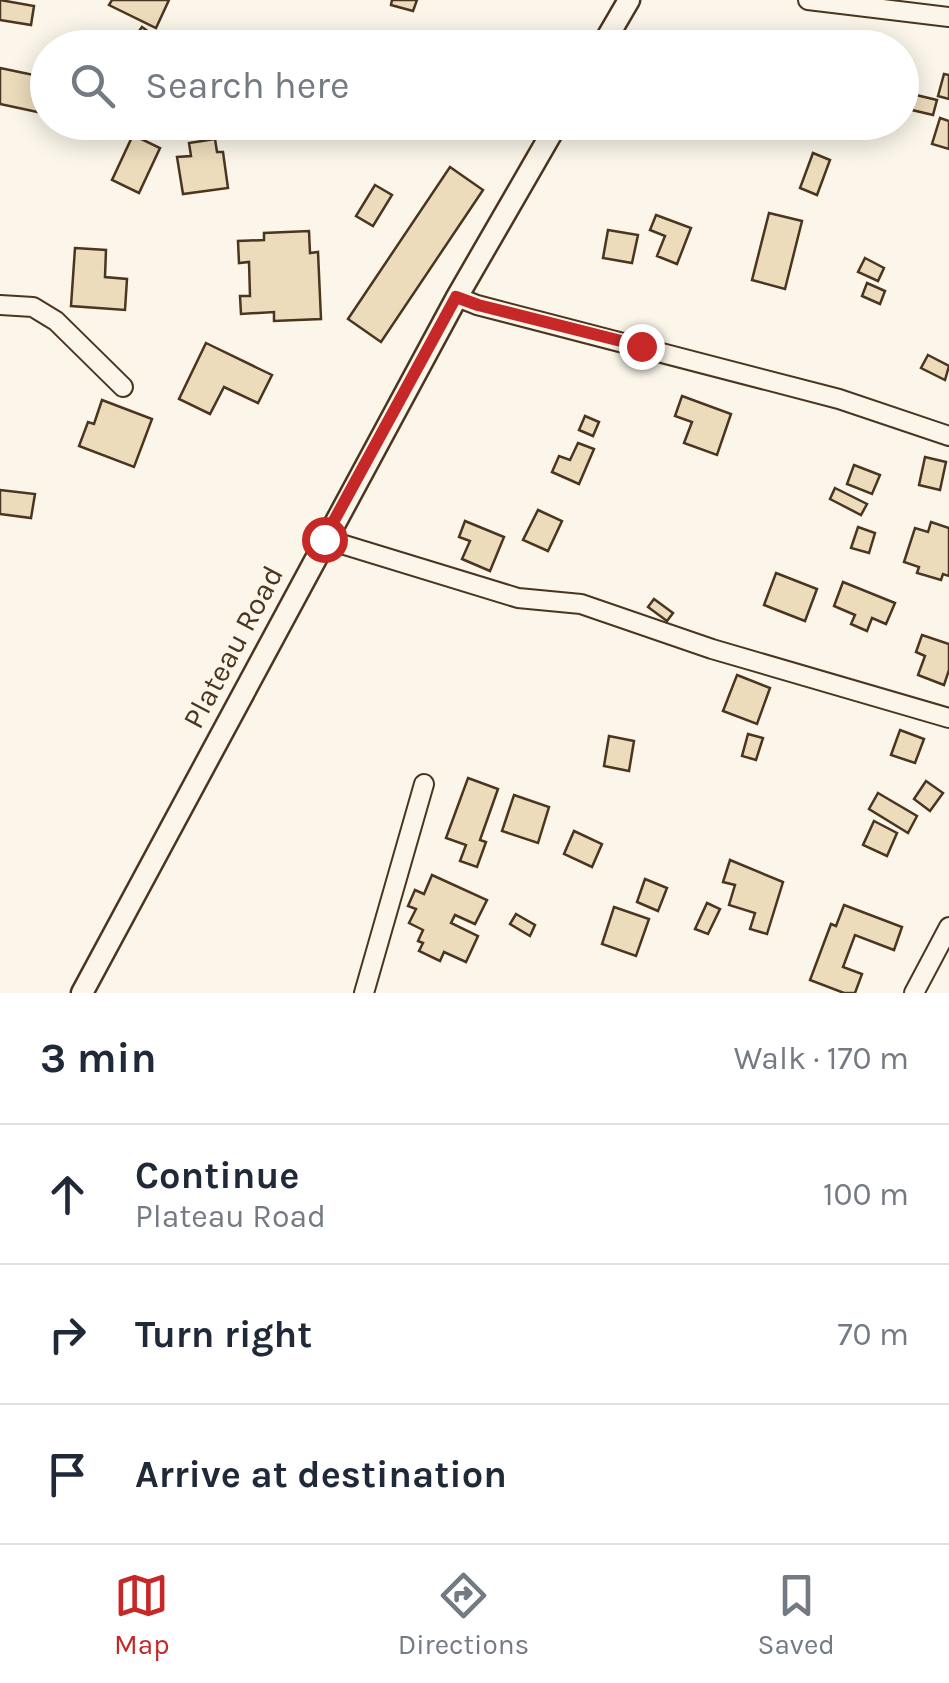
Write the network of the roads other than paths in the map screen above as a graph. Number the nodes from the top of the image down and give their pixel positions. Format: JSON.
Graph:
{"nodes":[{"id":1,"x":629,"y":0,"type":"edge"},
{"id":2,"x":808,"y":0,"type":"edge"},
{"id":3,"x":949,"y":16,"type":"edge"},
{"id":4,"x":612,"y":30,"type":"edge"},
{"id":5,"x":548,"y":140,"type":"edge"},
{"id":6,"x":456,"y":297,"type":"junction"},
{"id":7,"x":0,"y":304,"type":"edge"},
{"id":8,"x":123,"y":387,"type":"dead end"},
{"id":9,"x":949,"y":436,"type":"edge"},
{"id":10,"x":324,"y":539,"type":"junction"},
{"id":11,"x":949,"y":718,"type":"edge"},
{"id":12,"x":424,"y":784,"type":"dead end"},
{"id":13,"x":949,"y":927,"type":"edge"},
{"id":14,"x":82,"y":993,"type":"edge"},
{"id":15,"x":364,"y":993,"type":"edge"},
{"id":16,"x":914,"y":993,"type":"edge"}],
"edges":[{"from":1,"to":4,"type":"street"},
{"from":2,"to":3,"type":"street"},
{"from":5,"to":6,"type":"street","name":"Plateau Road"},
{"from":6,"to":9,"type":"street"},
{"from":6,"to":10,"type":"street","name":"Plateau Road"},
{"from":7,"to":8,"type":"street"},
{"from":10,"to":11,"type":"street"},
{"from":10,"to":14,"type":"street","name":"Plateau Road"},
{"from":12,"to":15,"type":"street"},
{"from":13,"to":16,"type":"street"}]}
